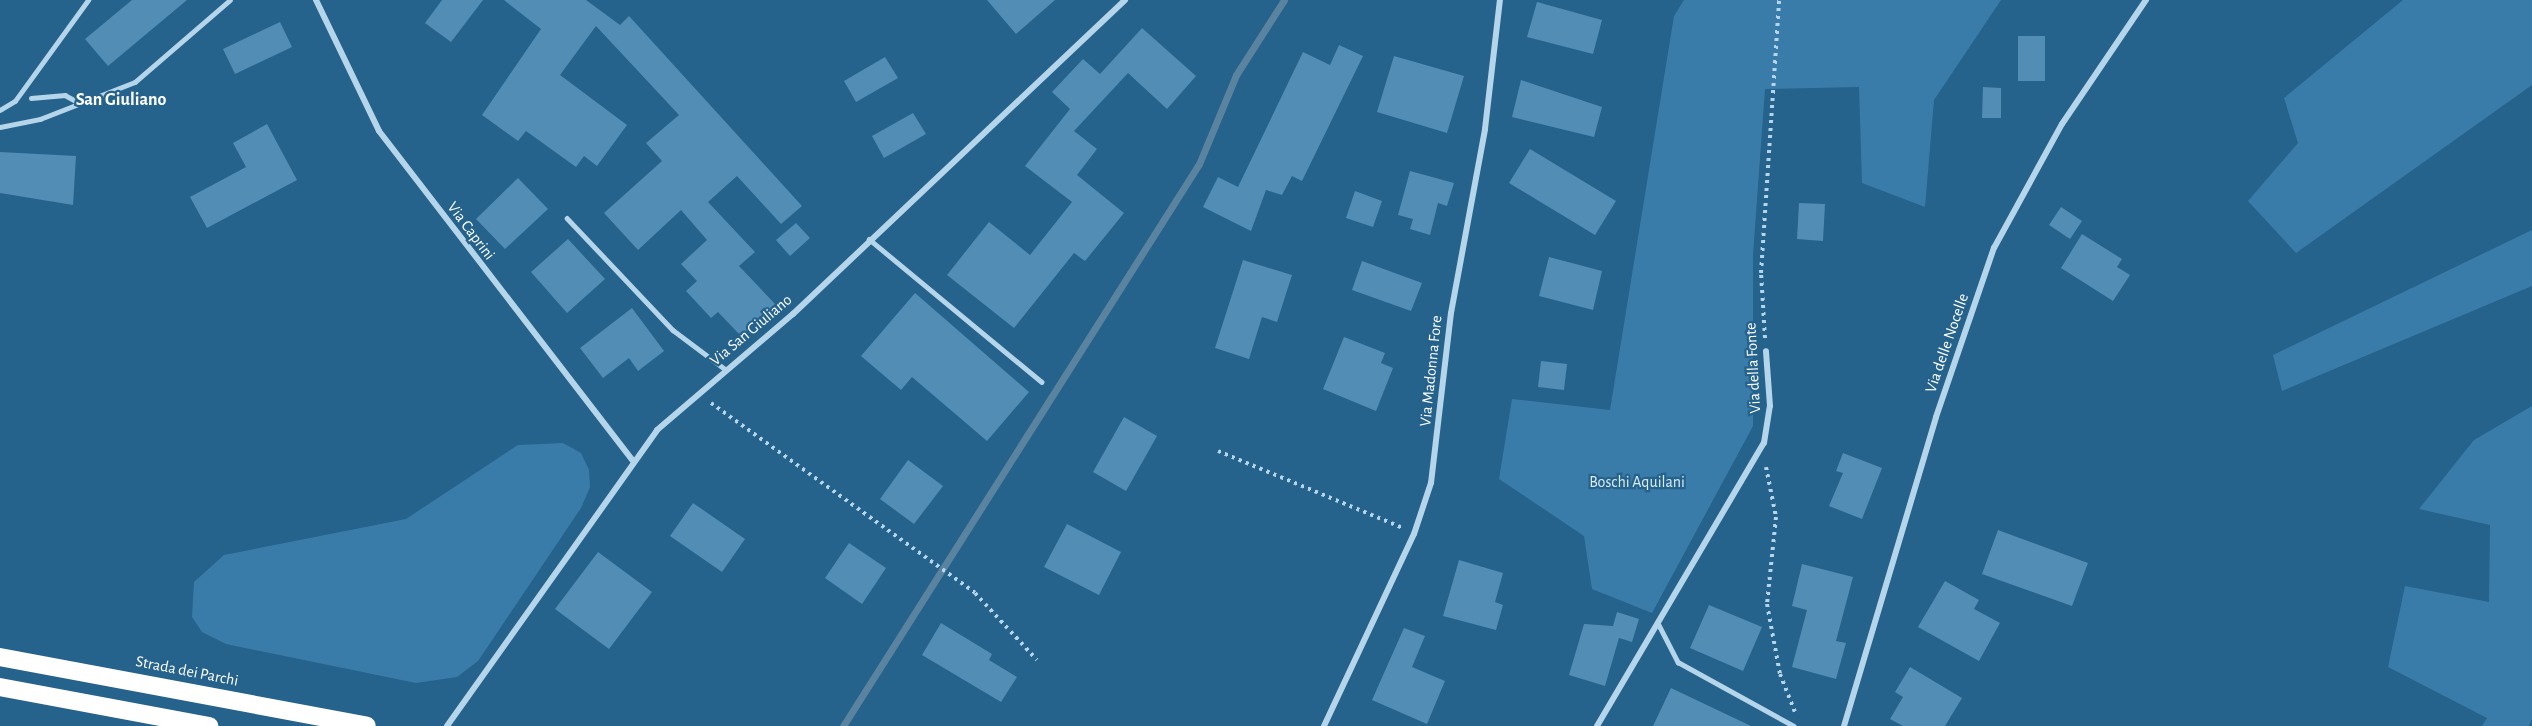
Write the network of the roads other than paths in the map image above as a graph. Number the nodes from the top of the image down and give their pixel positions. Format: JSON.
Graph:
{"nodes":[{"id":1,"x":88,"y":0,"type":"edge"},
{"id":2,"x":230,"y":0,"type":"edge"},
{"id":3,"x":316,"y":0,"type":"edge"},
{"id":4,"x":1125,"y":0,"type":"edge"},
{"id":5,"x":1500,"y":0,"type":"edge"},
{"id":6,"x":2146,"y":0,"type":"edge"},
{"id":7,"x":31,"y":98,"type":"dead end"},
{"id":8,"x":76,"y":101,"type":"junction"},
{"id":9,"x":0,"y":110,"type":"edge"},
{"id":10,"x":0,"y":127,"type":"edge"},
{"id":11,"x":567,"y":218,"type":"dead end"},
{"id":12,"x":869,"y":239,"type":"junction"},
{"id":13,"x":1766,"y":351,"type":"road end"},
{"id":14,"x":725,"y":369,"type":"junction"},
{"id":15,"x":1042,"y":382,"type":"dead end"},
{"id":16,"x":632,"y":460,"type":"junction"},
{"id":17,"x":1659,"y":625,"type":"junction"},
{"id":18,"x":0,"y":657,"type":"edge"},
{"id":19,"x":0,"y":687,"type":"edge"},
{"id":20,"x":209,"y":726,"type":"edge"},
{"id":21,"x":367,"y":726,"type":"edge"},
{"id":22,"x":447,"y":726,"type":"edge"},
{"id":23,"x":1324,"y":726,"type":"edge"},
{"id":24,"x":1597,"y":726,"type":"edge"},
{"id":25,"x":1794,"y":726,"type":"edge"},
{"id":26,"x":1844,"y":726,"type":"edge"}],
"edges":[{"from":1,"to":9,"type":"lane"},
{"from":2,"to":8,"type":"lane"},
{"from":3,"to":16,"type":"street","name":"Via Caprini"},
{"from":4,"to":12,"type":"street","name":"Via San Giuliano"},
{"from":5,"to":23,"type":"street","name":"Via Madonna Fore"},
{"from":6,"to":26,"type":"street","name":"Via delle Nocelle"},
{"from":7,"to":8,"type":"lane"},
{"from":8,"to":10,"type":"lane"},
{"from":11,"to":14,"type":"lane"},
{"from":12,"to":14,"type":"street","name":"Via San Giuliano"},
{"from":12,"to":15,"type":"lane"},
{"from":13,"to":17,"type":"street","name":"Via della Fonte"},
{"from":14,"to":16,"type":"street","name":"Via San Giuliano"},
{"from":16,"to":22,"type":"street","name":"Via San Giuliano"},
{"from":17,"to":24,"type":"street","name":"Via della Fonte"},
{"from":17,"to":25,"type":"lane"},
{"from":18,"to":21,"type":"highway","name":"Strada dei Parchi"},
{"from":19,"to":20,"type":"highway"}]}
